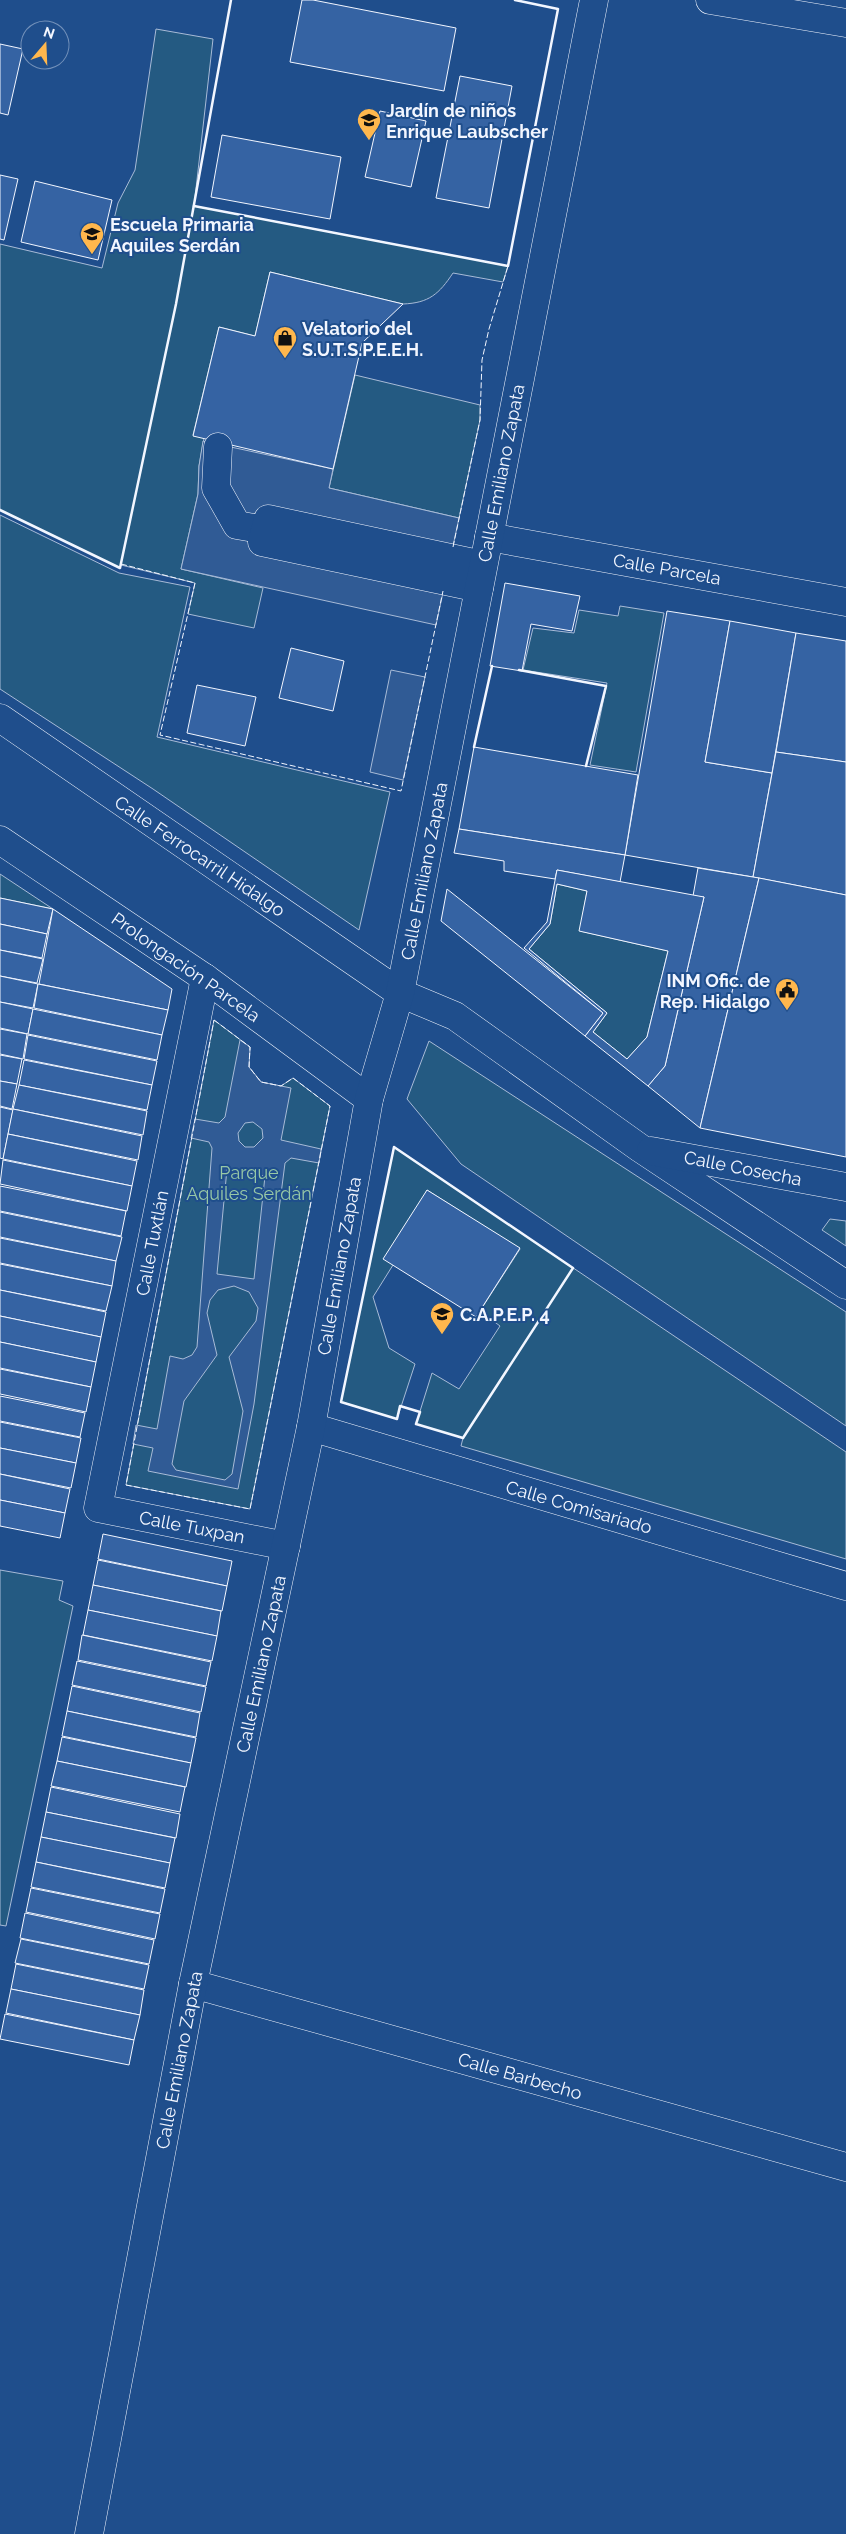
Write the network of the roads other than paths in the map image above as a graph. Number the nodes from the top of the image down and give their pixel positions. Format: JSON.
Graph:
{"nodes":[{"id":1,"x":594,"y":0,"type":"edge"},
{"id":2,"x":710,"y":0,"type":"edge"},
{"id":3,"x":846,"y":24,"type":"edge"},
{"id":4,"x":218,"y":447,"type":"dead end"},
{"id":5,"x":489,"y":537,"type":"junction"},
{"id":6,"x":481,"y":576,"type":"junction"},
{"id":7,"x":846,"y":602,"type":"edge"},
{"id":8,"x":0,"y":718,"type":"edge"},
{"id":9,"x":0,"y":840,"type":"edge"},
{"id":10,"x":205,"y":978,"type":"junction"},
{"id":11,"x":400,"y":993,"type":"junction"},
{"id":12,"x":369,"y":1099,"type":"junction"},
{"id":13,"x":640,"y":1148,"type":"junction"},
{"id":14,"x":846,"y":1187,"type":"edge"},
{"id":15,"x":846,"y":1285,"type":"edge"},
{"id":16,"x":311,"y":1428,"type":"junction"},
{"id":17,"x":98,"y":1508,"type":"joint"},
{"id":18,"x":286,"y":1546,"type":"junction"},
{"id":19,"x":846,"y":1586,"type":"edge"},
{"id":20,"x":193,"y":1984,"type":"junction"},
{"id":21,"x":846,"y":2167,"type":"edge"},
{"id":22,"x":89,"y":2534,"type":"edge"}],
"edges":[{"from":1,"to":5,"type":"street","name":"Calle Emiliano Zapata"},
{"from":2,"to":3,"type":"street"},
{"from":4,"to":6,"type":"street"},
{"from":5,"to":6,"type":"street","name":"Calle Emiliano Zapata"},
{"from":5,"to":7,"type":"street","name":"Calle Parcela"},
{"from":6,"to":11,"type":"street","name":"Calle Emiliano Zapata"},
{"from":8,"to":11,"type":"street","name":"Calle Ferrocarril Hidalgo"},
{"from":9,"to":10,"type":"street","name":"Prolongación Parcela"},
{"from":10,"to":12,"type":"street","name":"Prolongación Parcela"},
{"from":10,"to":17,"type":"street","name":"Calle Tuxtlán"},
{"from":11,"to":12,"type":"street","name":"Calle Emiliano Zapata"},
{"from":11,"to":13,"type":"street","name":"Calle Ferrocarril Hidalgo"},
{"from":12,"to":16,"type":"street","name":"Calle Emiliano Zapata"},
{"from":13,"to":14,"type":"street","name":"Calle Cosecha"},
{"from":13,"to":15,"type":"street","name":"Calle Ferrocarril Hidalgo"},
{"from":16,"to":18,"type":"street","name":"Calle Emiliano Zapata"},
{"from":16,"to":19,"type":"street","name":"Calle Comisariado"},
{"from":17,"to":18,"type":"street","name":"Calle Tuxpan"},
{"from":18,"to":20,"type":"street","name":"Calle Emiliano Zapata"},
{"from":20,"to":21,"type":"street","name":"Calle Barbecho"},
{"from":20,"to":22,"type":"street","name":"Calle Emiliano Zapata"}]}
